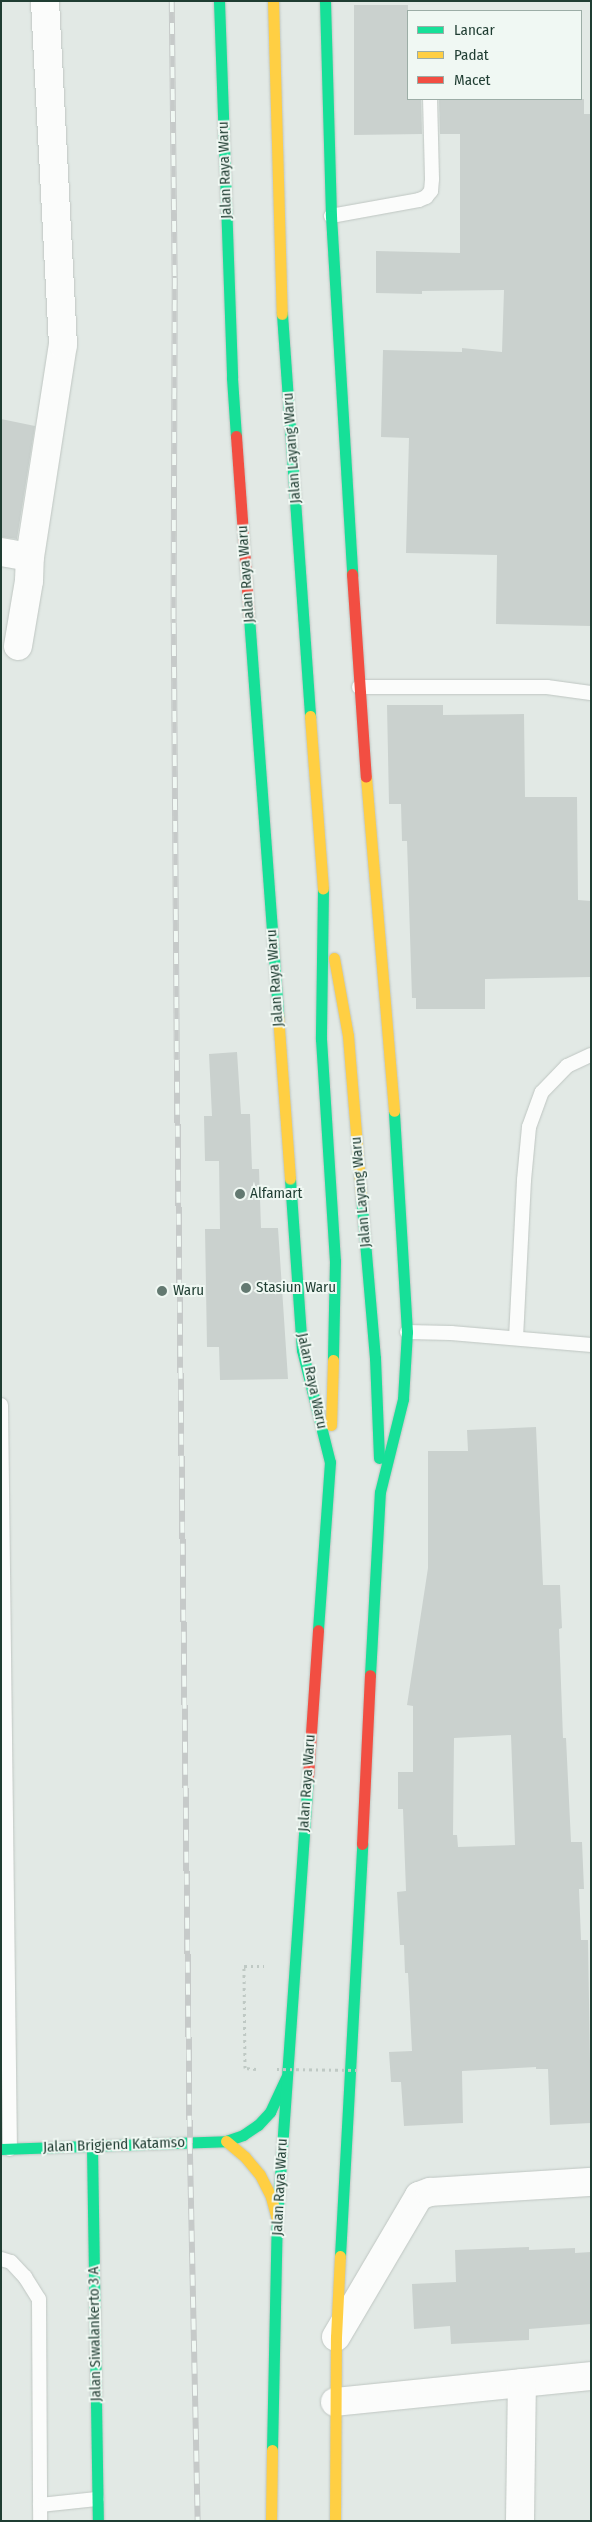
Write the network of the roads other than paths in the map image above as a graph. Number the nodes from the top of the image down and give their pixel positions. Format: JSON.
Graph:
{"nodes":[{"id":1,"x":45,"y":1,"type":"edge"},
{"id":2,"x":219,"y":1,"type":"edge"},
{"id":3,"x":273,"y":1,"type":"edge"},
{"id":4,"x":325,"y":1,"type":"edge"},
{"id":5,"x":430,"y":100,"type":"edge"},
{"id":6,"x":331,"y":216,"type":"junction"},
{"id":7,"x":1,"y":552,"type":"edge"},
{"id":8,"x":30,"y":557,"type":"junction"},
{"id":9,"x":18,"y":646,"type":"dead end"},
{"id":10,"x":359,"y":687,"type":"junction"},
{"id":11,"x":591,"y":693,"type":"edge"},
{"id":12,"x":323,"y":895,"type":"junction"},
{"id":13,"x":591,"y":1055,"type":"edge"},
{"id":14,"x":407,"y":1332,"type":"junction"},
{"id":15,"x":516,"y":1338,"type":"junction"},
{"id":16,"x":591,"y":1345,"type":"edge"},
{"id":17,"x":1,"y":1405,"type":"edge"},
{"id":18,"x":330,"y":1462,"type":"junction"},
{"id":19,"x":380,"y":1492,"type":"junction"},
{"id":20,"x":286,"y":2078,"type":"junction"},
{"id":21,"x":226,"y":2141,"type":"junction"},
{"id":22,"x":92,"y":2146,"type":"junction"},
{"id":23,"x":6,"y":2149,"type":"edge"},
{"id":24,"x":591,"y":2182,"type":"edge"},
{"id":25,"x":277,"y":2220,"type":"junction"},
{"id":26,"x":1,"y":2259,"type":"edge"},
{"id":27,"x":336,"y":2337,"type":"junction"},
{"id":28,"x":591,"y":2376,"type":"edge"},
{"id":29,"x":522,"y":2383,"type":"junction"},
{"id":30,"x":335,"y":2402,"type":"junction"},
{"id":31,"x":97,"y":2499,"type":"junction"},
{"id":32,"x":40,"y":2505,"type":"junction"},
{"id":33,"x":40,"y":2521,"type":"edge"},
{"id":34,"x":98,"y":2521,"type":"edge"},
{"id":35,"x":271,"y":2521,"type":"edge"},
{"id":36,"x":335,"y":2521,"type":"edge"},
{"id":37,"x":520,"y":2521,"type":"edge"}],
"edges":[{"from":1,"to":8,"type":"street"},
{"from":2,"to":18,"type":"main road","name":"Jalan Raya Waru"},
{"from":3,"to":12,"type":"main road","name":"Jalan Layang Waru"},
{"from":4,"to":6,"type":"main road"},
{"from":5,"to":6,"type":"lane"},
{"from":6,"to":10,"type":"main road"},
{"from":7,"to":8,"type":"street"},
{"from":8,"to":9,"type":"street"},
{"from":10,"to":11,"type":"lane"},
{"from":10,"to":14,"type":"main road"},
{"from":12,"to":18,"type":"main road","name":"Jalan Layang Waru"},
{"from":12,"to":19,"type":"main road","name":"Jalan Layang Waru"},
{"from":13,"to":15,"type":"lane"},
{"from":14,"to":15,"type":"lane"},
{"from":14,"to":19,"type":"main road"},
{"from":15,"to":16,"type":"lane"},
{"from":17,"to":23,"type":"lane"},
{"from":18,"to":20,"type":"main road","name":"Jalan Raya Waru"},
{"from":19,"to":27,"type":"main road"},
{"from":20,"to":21,"type":"main road","name":"Jalan Brigjend Katamso"},
{"from":20,"to":25,"type":"main road","name":"Jalan Raya Waru"},
{"from":21,"to":22,"type":"main road","name":"Jalan Brigjend Katamso"},
{"from":21,"to":25,"type":"main road"},
{"from":22,"to":23,"type":"main road","name":"Jalan Brigjend Katamso"},
{"from":22,"to":31,"type":"main road","name":"Jalan Siwalankerto 3 A"},
{"from":24,"to":27,"type":"street"},
{"from":25,"to":35,"type":"main road","name":"Jalan Raya Waru"},
{"from":26,"to":32,"type":"lane"},
{"from":27,"to":30,"type":"main road"},
{"from":28,"to":29,"type":"street"},
{"from":29,"to":30,"type":"street"},
{"from":29,"to":37,"type":"street"},
{"from":30,"to":36,"type":"main road"},
{"from":31,"to":32,"type":"lane"},
{"from":31,"to":34,"type":"main road","name":"Jalan Siwalankerto 3 A"},
{"from":32,"to":33,"type":"lane"}]}
